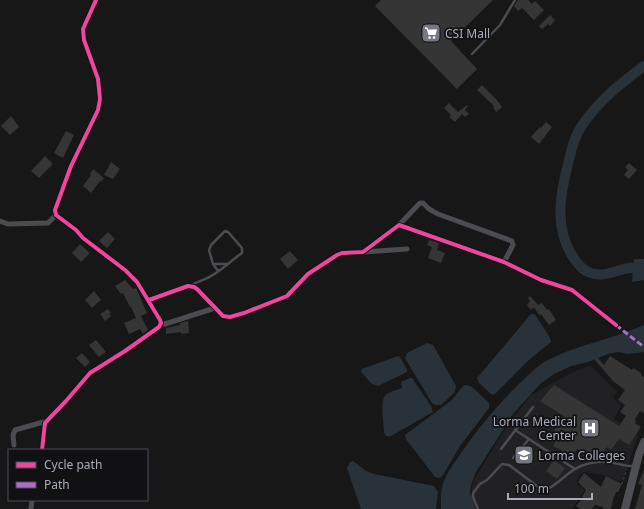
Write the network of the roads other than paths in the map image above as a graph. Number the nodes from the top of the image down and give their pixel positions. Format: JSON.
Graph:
{"nodes":[{"id":1,"x":96,"y":0,"type":"edge"},
{"id":2,"x":515,"y":0,"type":"edge"},
{"id":3,"x":472,"y":54,"type":"dead end"},
{"id":4,"x":56,"y":215,"type":"junction"},
{"id":5,"x":0,"y":221,"type":"edge"},
{"id":6,"x":398,"y":224,"type":"junction"},
{"id":7,"x":407,"y":249,"type":"dead end"},
{"id":8,"x":363,"y":252,"type":"junction"},
{"id":9,"x":504,"y":262,"type":"junction"},
{"id":10,"x":213,"y":264,"type":"junction"},
{"id":11,"x":228,"y":264,"type":"junction"},
{"id":12,"x":218,"y":271,"type":"junction"},
{"id":13,"x":191,"y":286,"type":"junction"},
{"id":14,"x":149,"y":300,"type":"junction"},
{"id":15,"x":214,"y":308,"type":"junction"},
{"id":16,"x":161,"y":323,"type":"junction"},
{"id":17,"x":616,"y":325,"type":"dead end"},
{"id":18,"x":533,"y":407,"type":"dead end"},
{"id":19,"x":47,"y":421,"type":"junction"},
{"id":20,"x":515,"y":430,"type":"junction"},
{"id":21,"x":529,"y":439,"type":"junction"},
{"id":22,"x":644,"y":442,"type":"edge"},
{"id":23,"x":14,"y":445,"type":"dead end"},
{"id":24,"x":42,"y":449,"type":"edge"},
{"id":25,"x":501,"y":449,"type":"dead end"},
{"id":26,"x":513,"y":458,"type":"dead end"},
{"id":27,"x":632,"y":466,"type":"junction"},
{"id":28,"x":575,"y":469,"type":"junction"},
{"id":29,"x":478,"y":509,"type":"edge"},
{"id":30,"x":624,"y":509,"type":"edge"}],
"edges":[{"from":1,"to":4,"type":"street"},
{"from":2,"to":3,"type":"lane"},
{"from":4,"to":5,"type":"street"},
{"from":4,"to":14,"type":"street"},
{"from":6,"to":8,"type":"street"},
{"from":6,"to":9,"type":"street"},
{"from":6,"to":9,"type":"street"},
{"from":7,"to":8,"type":"street"},
{"from":8,"to":15,"type":"street"},
{"from":9,"to":17,"type":"street"},
{"from":10,"to":11,"type":"lane"},
{"from":10,"to":11,"type":"lane"},
{"from":10,"to":12,"type":"lane"},
{"from":11,"to":12,"type":"lane"},
{"from":12,"to":13,"type":"lane"},
{"from":13,"to":14,"type":"street"},
{"from":13,"to":15,"type":"street"},
{"from":14,"to":16,"type":"street"},
{"from":15,"to":16,"type":"street"},
{"from":16,"to":19,"type":"street"},
{"from":18,"to":20,"type":"lane"},
{"from":19,"to":23,"type":"street"},
{"from":19,"to":24,"type":"street"},
{"from":20,"to":21,"type":"lane"},
{"from":20,"to":25,"type":"lane"},
{"from":21,"to":26,"type":"lane"},
{"from":21,"to":28,"type":"lane"},
{"from":22,"to":27,"type":"main road"},
{"from":27,"to":28,"type":"lane"},
{"from":27,"to":30,"type":"main road"},
{"from":28,"to":29,"type":"lane"}]}
